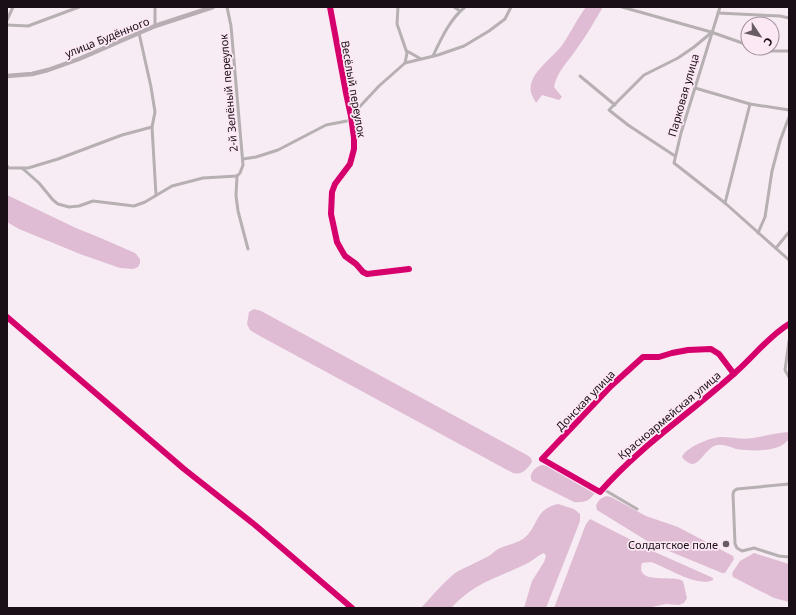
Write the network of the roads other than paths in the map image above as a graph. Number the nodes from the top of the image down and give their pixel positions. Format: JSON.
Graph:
{"nodes":[{"id":1,"x":13,"y":7,"type":"edge"},
{"id":2,"x":79,"y":7,"type":"edge"},
{"id":3,"x":155,"y":7,"type":"edge"},
{"id":4,"x":213,"y":7,"type":"edge"},
{"id":5,"x":228,"y":7,"type":"edge"},
{"id":6,"x":330,"y":7,"type":"edge"},
{"id":7,"x":398,"y":7,"type":"edge"},
{"id":8,"x":454,"y":7,"type":"edge"},
{"id":9,"x":465,"y":7,"type":"edge"},
{"id":10,"x":511,"y":7,"type":"edge"},
{"id":11,"x":622,"y":7,"type":"edge"},
{"id":12,"x":720,"y":7,"type":"edge"},
{"id":13,"x":460,"y":11,"type":"junction"},
{"id":14,"x":718,"y":13,"type":"junction"},
{"id":15,"x":789,"y":18,"type":"edge"},
{"id":16,"x":7,"y":20,"type":"edge"},
{"id":17,"x":7,"y":25,"type":"edge"},
{"id":18,"x":155,"y":26,"type":"junction"},
{"id":19,"x":712,"y":32,"type":"junction"},
{"id":20,"x":139,"y":34,"type":"junction"},
{"id":21,"x":740,"y":42,"type":"edge"},
{"id":22,"x":407,"y":51,"type":"junction"},
{"id":23,"x":433,"y":56,"type":"junction"},
{"id":24,"x":422,"y":59,"type":"junction"},
{"id":25,"x":405,"y":63,"type":"junction"},
{"id":26,"x":7,"y":76,"type":"edge"},
{"id":27,"x":580,"y":76,"type":"dead end"},
{"id":28,"x":694,"y":88,"type":"junction"},
{"id":29,"x":750,"y":104,"type":"junction"},
{"id":30,"x":615,"y":105,"type":"junction"},
{"id":31,"x":789,"y":110,"type":"edge"},
{"id":32,"x":789,"y":117,"type":"edge"},
{"id":33,"x":352,"y":118,"type":"junction"},
{"id":34,"x":152,"y":128,"type":"junction"},
{"id":35,"x":675,"y":156,"type":"junction"},
{"id":36,"x":243,"y":159,"type":"junction"},
{"id":37,"x":7,"y":166,"type":"edge"},
{"id":38,"x":22,"y":168,"type":"junction"},
{"id":39,"x":237,"y":176,"type":"junction"},
{"id":40,"x":156,"y":195,"type":"junction"},
{"id":41,"x":725,"y":203,"type":"junction"},
{"id":42,"x":789,"y":232,"type":"edge"},
{"id":43,"x":758,"y":233,"type":"junction"},
{"id":44,"x":776,"y":248,"type":"junction"},
{"id":45,"x":248,"y":249,"type":"dead end"},
{"id":46,"x":789,"y":260,"type":"edge"},
{"id":47,"x":409,"y":270,"type":"dead end"},
{"id":48,"x":7,"y":317,"type":"edge"},
{"id":49,"x":789,"y":324,"type":"edge"},
{"id":50,"x":789,"y":341,"type":"edge"},
{"id":51,"x":734,"y":374,"type":"junction"},
{"id":52,"x":789,"y":377,"type":"edge"},
{"id":53,"x":789,"y":484,"type":"edge"},
{"id":54,"x":602,"y":489,"type":"junction"},
{"id":55,"x":600,"y":492,"type":"joint"},
{"id":56,"x":637,"y":509,"type":"dead end"},
{"id":57,"x":789,"y":557,"type":"edge"},
{"id":58,"x":352,"y":608,"type":"edge"}],
"edges":[{"from":1,"to":16,"type":"street"},
{"from":2,"to":17,"type":"street"},
{"from":3,"to":18,"type":"street"},
{"from":4,"to":18,"type":"main road","name":"улица Будённого"},
{"from":5,"to":36,"type":"street","name":"2-й Зелёный переулок"},
{"from":6,"to":33,"type":"street","name":"Весёлый переулок"},
{"from":7,"to":22,"type":"street"},
{"from":8,"to":13,"type":"street"},
{"from":9,"to":13,"type":"street"},
{"from":10,"to":23,"type":"street","name":"Весёлый переулок"},
{"from":11,"to":19,"type":"street"},
{"from":12,"to":14,"type":"street","name":"Парковая улица"},
{"from":13,"to":23,"type":"street"},
{"from":14,"to":15,"type":"street"},
{"from":14,"to":19,"type":"street","name":"Парковая улица"},
{"from":18,"to":20,"type":"main road","name":"улица Будённого"},
{"from":19,"to":21,"type":"street"},
{"from":19,"to":28,"type":"street","name":"Парковая улица"},
{"from":19,"to":30,"type":"street","name":"Парковая улица"},
{"from":20,"to":26,"type":"main road","name":"улица Будённого"},
{"from":20,"to":34,"type":"street"},
{"from":22,"to":24,"type":"street"},
{"from":22,"to":25,"type":"street"},
{"from":23,"to":24,"type":"street","name":"Весёлый переулок"},
{"from":24,"to":25,"type":"street","name":"Весёлый переулок"},
{"from":25,"to":33,"type":"street","name":"Весёлый переулок"},
{"from":27,"to":30,"type":"street"},
{"from":28,"to":29,"type":"street"},
{"from":28,"to":35,"type":"street","name":"Парковая улица"},
{"from":29,"to":31,"type":"street"},
{"from":29,"to":41,"type":"street"},
{"from":30,"to":35,"type":"street","name":"Парковая улица"},
{"from":32,"to":43,"type":"street"},
{"from":33,"to":36,"type":"street","name":"Весёлый переулок"},
{"from":33,"to":47,"type":"street","name":"Весёлый переулок"},
{"from":34,"to":38,"type":"street"},
{"from":34,"to":40,"type":"street"},
{"from":35,"to":41,"type":"street","name":"Парковая улица"},
{"from":36,"to":39,"type":"street","name":"2-й Зелёный переулок"},
{"from":37,"to":38,"type":"street"},
{"from":38,"to":40,"type":"street"},
{"from":39,"to":40,"type":"street"},
{"from":39,"to":45,"type":"street","name":"2-й Зелёный переулок"},
{"from":41,"to":43,"type":"street"},
{"from":42,"to":44,"type":"street"},
{"from":43,"to":44,"type":"street"},
{"from":44,"to":46,"type":"street"},
{"from":48,"to":58,"type":"street"},
{"from":49,"to":51,"type":"street","name":"Красноармейская улица"},
{"from":50,"to":52,"type":"street"},
{"from":51,"to":54,"type":"street","name":"Красноармейская улица"},
{"from":51,"to":55,"type":"street","name":"Донская улица"},
{"from":53,"to":57,"type":"street"},
{"from":54,"to":55,"type":"street","name":"Красноармейская улица"},
{"from":54,"to":56,"type":"street"}]}
